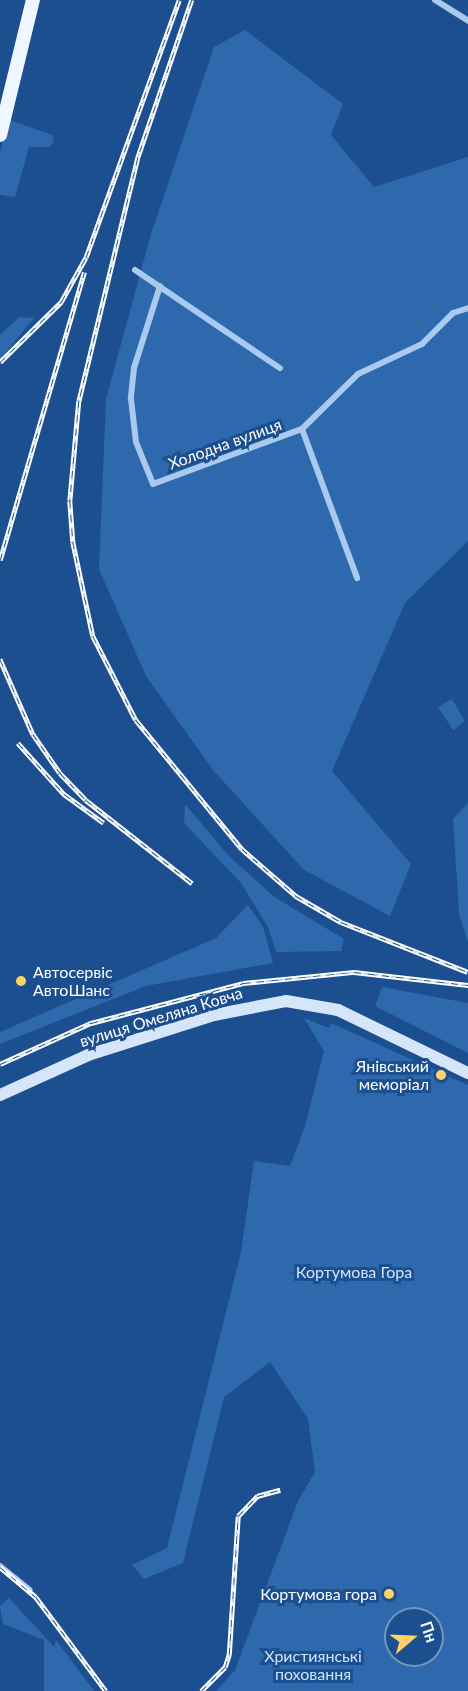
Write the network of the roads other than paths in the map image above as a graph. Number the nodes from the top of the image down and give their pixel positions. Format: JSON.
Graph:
{"nodes":[{"id":1,"x":33,"y":0,"type":"edge"},
{"id":2,"x":435,"y":0,"type":"edge"},
{"id":3,"x":468,"y":21,"type":"edge"},
{"id":4,"x":0,"y":135,"type":"edge"},
{"id":5,"x":135,"y":270,"type":"dead end"},
{"id":6,"x":160,"y":286,"type":"junction"},
{"id":7,"x":468,"y":308,"type":"edge"},
{"id":8,"x":280,"y":368,"type":"dead end"},
{"id":9,"x":302,"y":429,"type":"junction"},
{"id":10,"x":357,"y":578,"type":"dead end"},
{"id":11,"x":468,"y":1073,"type":"edge"},
{"id":12,"x":0,"y":1095,"type":"edge"},
{"id":13,"x":0,"y":1566,"type":"edge"},
{"id":14,"x":30,"y":1590,"type":"dead end"}],
"edges":[{"from":1,"to":4,"type":"main road"},
{"from":2,"to":3,"type":"street"},
{"from":5,"to":6,"type":"street"},
{"from":6,"to":8,"type":"street"},
{"from":6,"to":9,"type":"street","name":"Холодна вулиця"},
{"from":7,"to":9,"type":"street","name":"Холодна вулиця"},
{"from":9,"to":10,"type":"street"},
{"from":11,"to":12,"type":"main road","name":"вулиця Омеляна Ковча"},
{"from":13,"to":14,"type":"street"}]}
